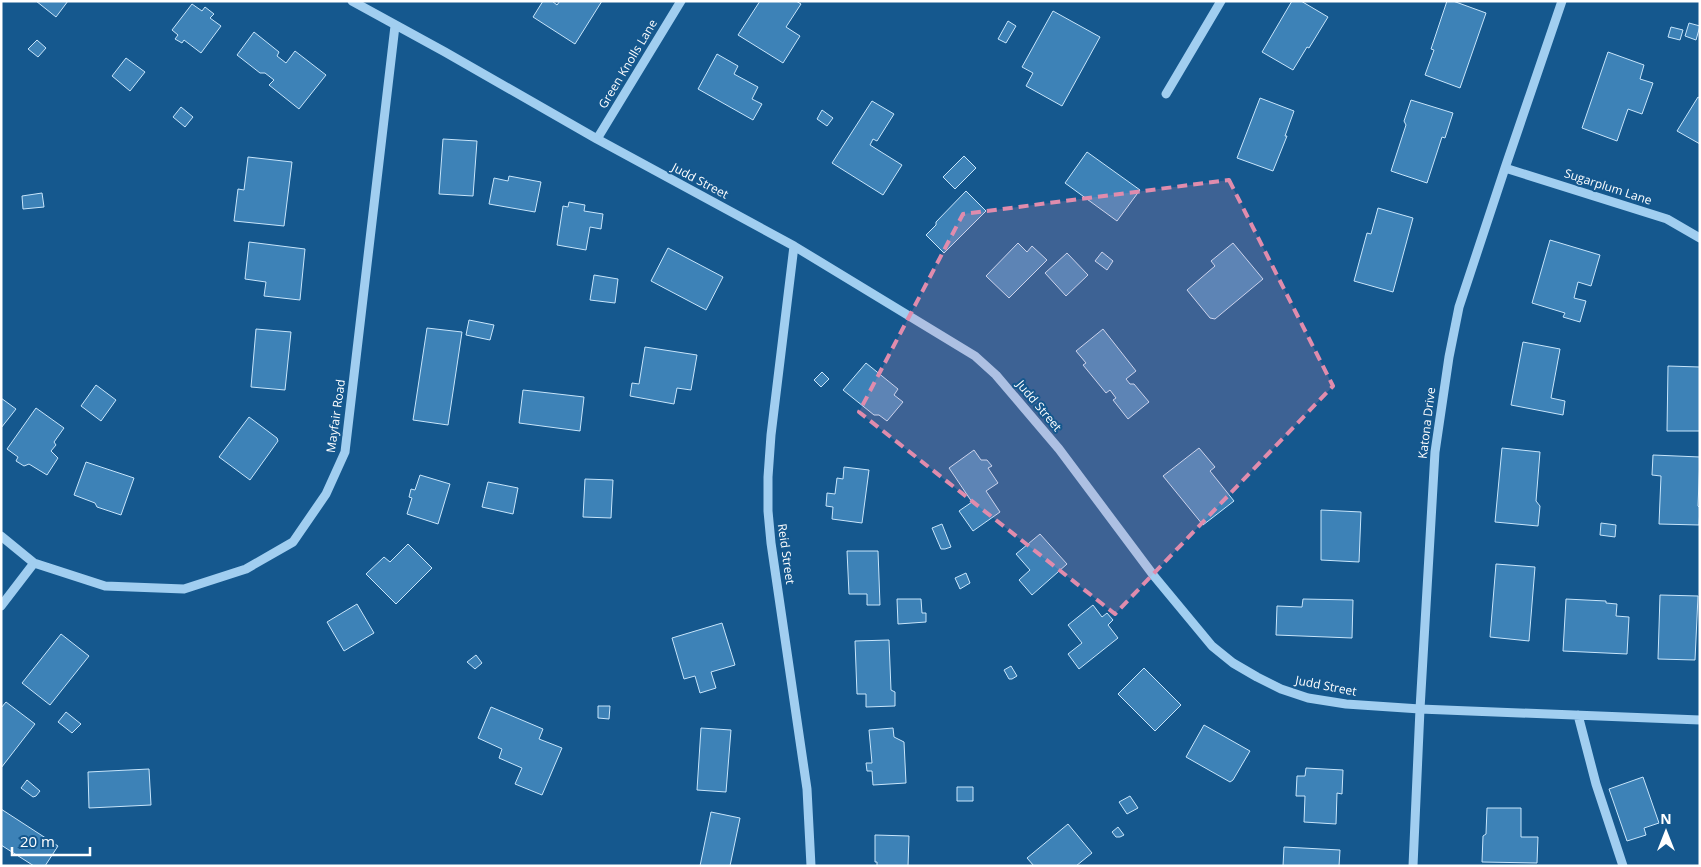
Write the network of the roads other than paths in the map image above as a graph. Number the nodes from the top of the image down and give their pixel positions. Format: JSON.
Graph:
{"nodes":[{"id":1,"x":352,"y":1,"type":"edge"},
{"id":2,"x":681,"y":1,"type":"edge"},
{"id":3,"x":1221,"y":1,"type":"edge"},
{"id":4,"x":1562,"y":1,"type":"edge"},
{"id":5,"x":395,"y":26,"type":"junction"},
{"id":6,"x":1166,"y":94,"type":"dead end"},
{"id":7,"x":597,"y":140,"type":"junction"},
{"id":8,"x":1504,"y":168,"type":"junction"},
{"id":9,"x":1700,"y":238,"type":"edge"},
{"id":10,"x":794,"y":246,"type":"junction"},
{"id":11,"x":1,"y":536,"type":"edge"},
{"id":12,"x":34,"y":563,"type":"junction"},
{"id":13,"x":1,"y":606,"type":"edge"},
{"id":14,"x":1420,"y":709,"type":"junction"},
{"id":15,"x":1578,"y":715,"type":"junction"},
{"id":16,"x":1700,"y":720,"type":"edge"},
{"id":17,"x":811,"y":866,"type":"edge"},
{"id":18,"x":1413,"y":866,"type":"edge"},
{"id":19,"x":1623,"y":866,"type":"edge"}],
"edges":[{"from":1,"to":5,"type":"street","name":"Judd Street"},
{"from":2,"to":7,"type":"street","name":"Green Knolls Lane"},
{"from":3,"to":6,"type":"street"},
{"from":4,"to":8,"type":"street","name":"Katona Drive"},
{"from":5,"to":7,"type":"street","name":"Judd Street"},
{"from":5,"to":12,"type":"street","name":"Mayfair Road"},
{"from":7,"to":10,"type":"street","name":"Judd Street"},
{"from":8,"to":9,"type":"street","name":"Sugarplum Lane"},
{"from":8,"to":14,"type":"street","name":"Katona Drive"},
{"from":10,"to":14,"type":"street","name":"Judd Street"},
{"from":10,"to":17,"type":"street","name":"Reid Street"},
{"from":11,"to":12,"type":"street","name":"Mayfair Road"},
{"from":12,"to":13,"type":"street"},
{"from":14,"to":15,"type":"street","name":"Judd Street"},
{"from":14,"to":18,"type":"street","name":"Katona Drive"},
{"from":15,"to":16,"type":"street","name":"Judd Street"},
{"from":15,"to":19,"type":"street"}]}
